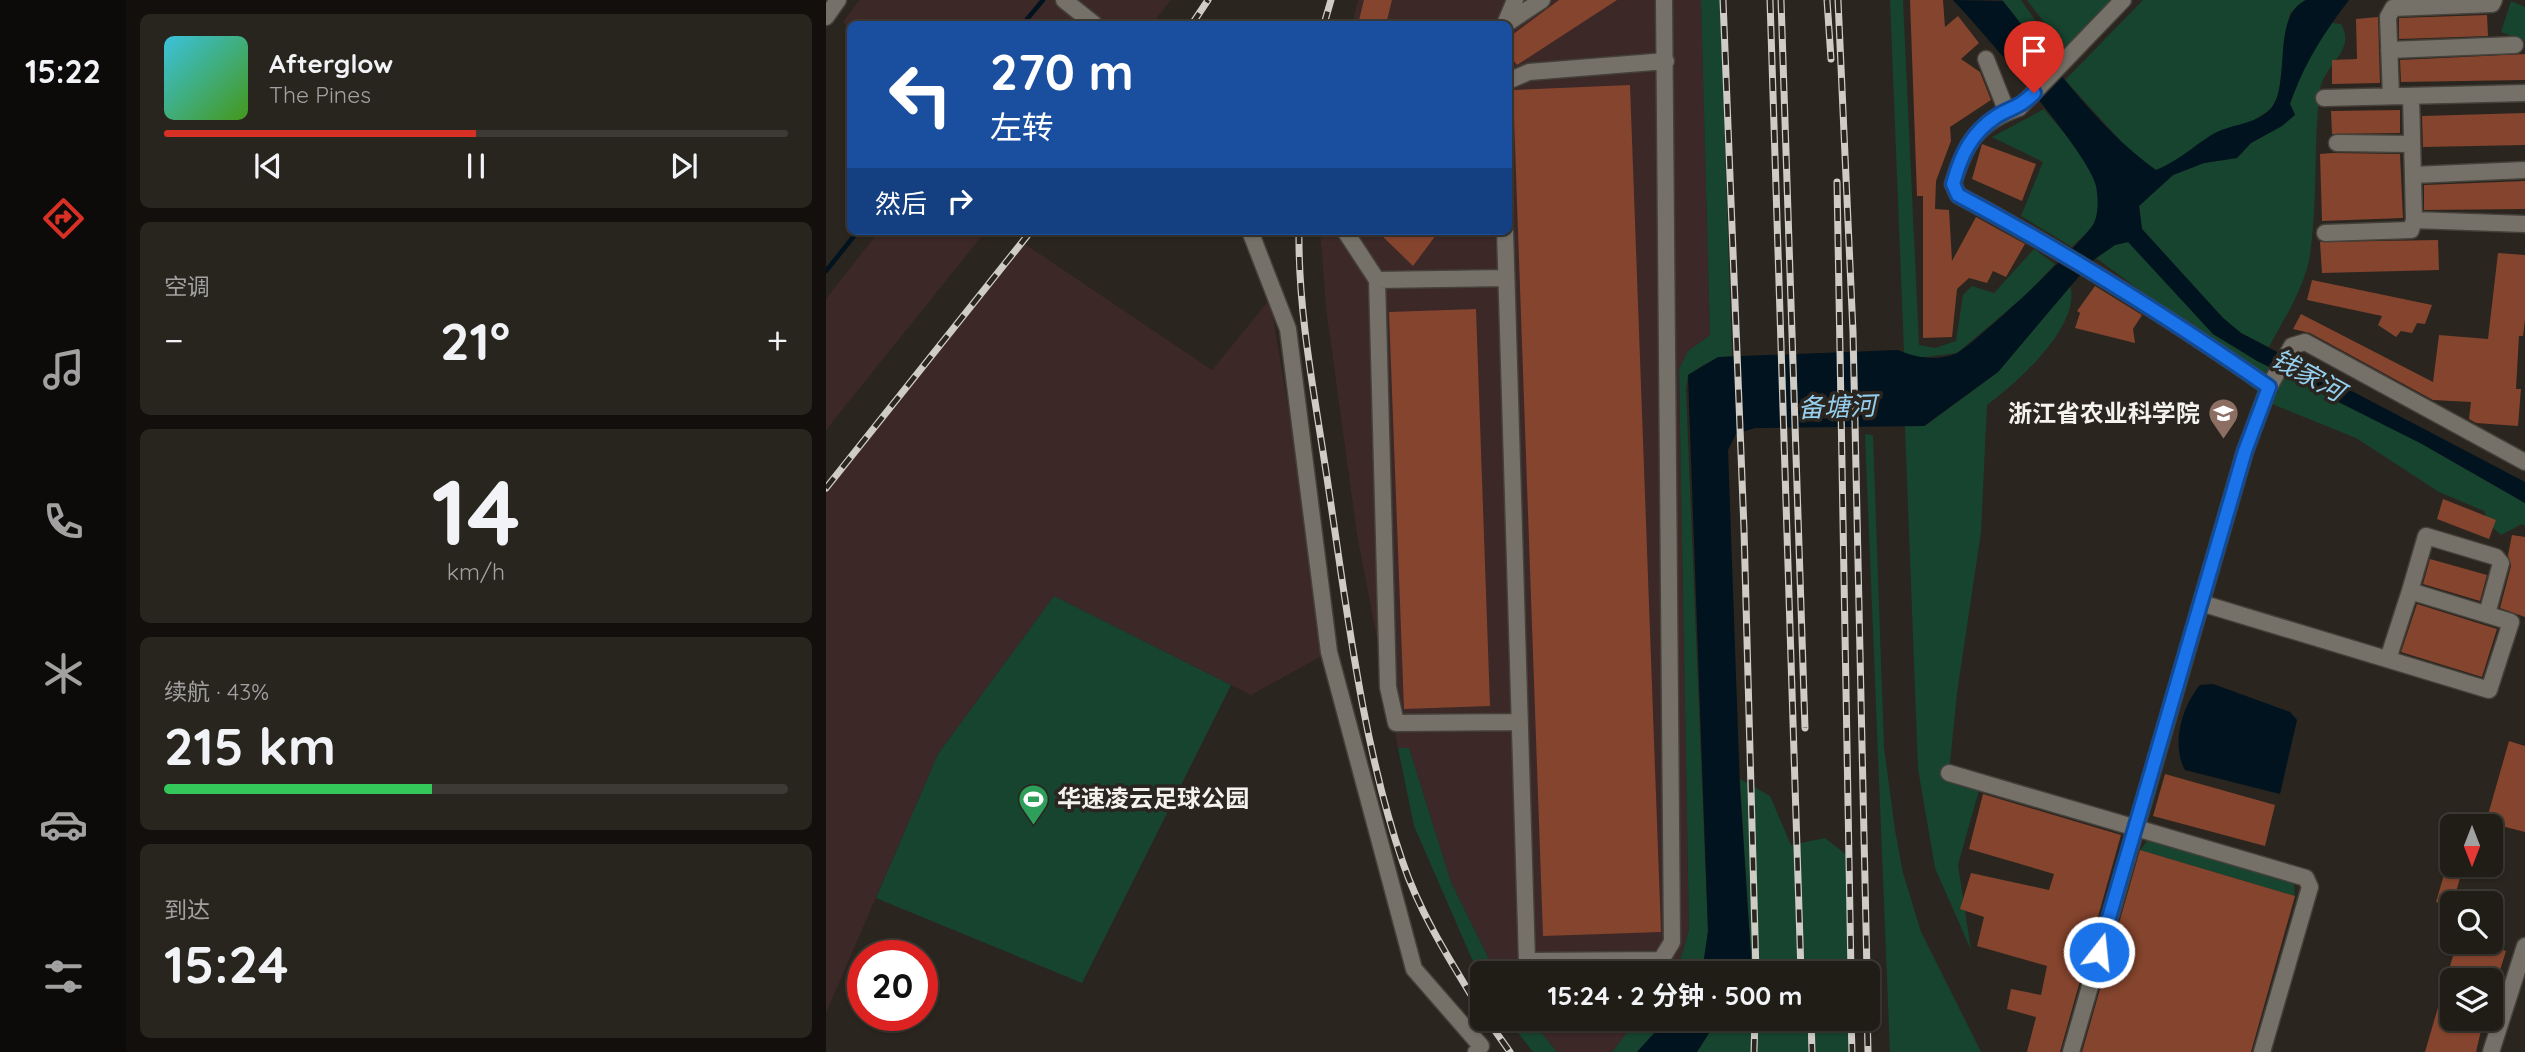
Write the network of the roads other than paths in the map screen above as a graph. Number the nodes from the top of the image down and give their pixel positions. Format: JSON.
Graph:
{"nodes":[{"id":1,"x":838,"y":0,"type":"edge"},
{"id":2,"x":1064,"y":0,"type":"edge"},
{"id":3,"x":1515,"y":0,"type":"edge"},
{"id":4,"x":1542,"y":0,"type":"edge"},
{"id":5,"x":1664,"y":0,"type":"edge"},
{"id":6,"x":2123,"y":0,"type":"edge"},
{"id":7,"x":2494,"y":0,"type":"edge"},
{"id":8,"x":826,"y":17,"type":"edge"},
{"id":9,"x":1090,"y":21,"type":"edge"},
{"id":10,"x":1507,"y":21,"type":"edge"},
{"id":11,"x":1510,"y":21,"type":"edge"},
{"id":12,"x":2515,"y":45,"type":"dead end"},
{"id":13,"x":2389,"y":50,"type":"junction"},
{"id":14,"x":1986,"y":59,"type":"dead end"},
{"id":15,"x":1666,"y":61,"type":"junction"},
{"id":16,"x":1512,"y":79,"type":"edge"},
{"id":17,"x":2525,"y":93,"type":"edge"},
{"id":18,"x":2391,"y":96,"type":"junction"},
{"id":19,"x":2411,"y":96,"type":"junction"},
{"id":20,"x":2323,"y":98,"type":"dead end"},
{"id":21,"x":2013,"y":110,"type":"junction"},
{"id":22,"x":2337,"y":143,"type":"dead end"},
{"id":23,"x":2412,"y":144,"type":"junction"},
{"id":24,"x":2525,"y":170,"type":"edge"},
{"id":25,"x":2413,"y":176,"type":"junction"},
{"id":26,"x":2414,"y":220,"type":"junction"},
{"id":27,"x":2525,"y":224,"type":"edge"},
{"id":28,"x":2325,"y":233,"type":"dead end"},
{"id":29,"x":1252,"y":235,"type":"edge"},
{"id":30,"x":1348,"y":235,"type":"edge"},
{"id":31,"x":1505,"y":235,"type":"edge"},
{"id":32,"x":1506,"y":278,"type":"junction"},
{"id":33,"x":1377,"y":280,"type":"junction"},
{"id":34,"x":2269,"y":387,"type":"junction"},
{"id":35,"x":2525,"y":462,"type":"edge"},
{"id":36,"x":2410,"y":591,"type":"junction"},
{"id":37,"x":2201,"y":603,"type":"junction"},
{"id":38,"x":2487,"y":614,"type":"junction"},
{"id":39,"x":2388,"y":659,"type":"junction"},
{"id":40,"x":1520,"y":722,"type":"junction"},
{"id":41,"x":1949,"y":773,"type":"dead end"},
{"id":42,"x":2134,"y":827,"type":"junction"},
{"id":43,"x":2525,"y":946,"type":"edge"},
{"id":44,"x":1476,"y":1052,"type":"edge"},
{"id":45,"x":2071,"y":1052,"type":"edge"},
{"id":46,"x":2262,"y":1052,"type":"edge"},
{"id":47,"x":2491,"y":1052,"type":"edge"}],
"edges":[{"from":1,"to":8,"type":"street"},
{"from":2,"to":9,"type":"street"},
{"from":3,"to":10,"type":"street"},
{"from":4,"to":11,"type":"street"},
{"from":5,"to":15,"type":"street"},
{"from":6,"to":21,"type":"street"},
{"from":7,"to":13,"type":"street"},
{"from":12,"to":13,"type":"street"},
{"from":13,"to":18,"type":"street"},
{"from":14,"to":21,"type":"street"},
{"from":15,"to":16,"type":"street"},
{"from":15,"to":40,"type":"street"},
{"from":17,"to":19,"type":"street"},
{"from":18,"to":19,"type":"street"},
{"from":18,"to":20,"type":"street"},
{"from":19,"to":23,"type":"street"},
{"from":21,"to":34,"type":"street"},
{"from":22,"to":23,"type":"street"},
{"from":23,"to":25,"type":"street"},
{"from":24,"to":25,"type":"street"},
{"from":25,"to":26,"type":"street"},
{"from":26,"to":27,"type":"street"},
{"from":26,"to":28,"type":"street"},
{"from":29,"to":44,"type":"street"},
{"from":30,"to":33,"type":"street"},
{"from":31,"to":32,"type":"street"},
{"from":32,"to":33,"type":"street"},
{"from":32,"to":40,"type":"street"},
{"from":33,"to":40,"type":"street"},
{"from":34,"to":35,"type":"street"},
{"from":34,"to":37,"type":"street"},
{"from":36,"to":38,"type":"street"},
{"from":36,"to":38,"type":"street"},
{"from":36,"to":39,"type":"street"},
{"from":37,"to":39,"type":"street"},
{"from":37,"to":42,"type":"street"},
{"from":38,"to":39,"type":"street"},
{"from":41,"to":42,"type":"street"},
{"from":42,"to":45,"type":"street"},
{"from":42,"to":46,"type":"street"},
{"from":43,"to":47,"type":"street"}]}
